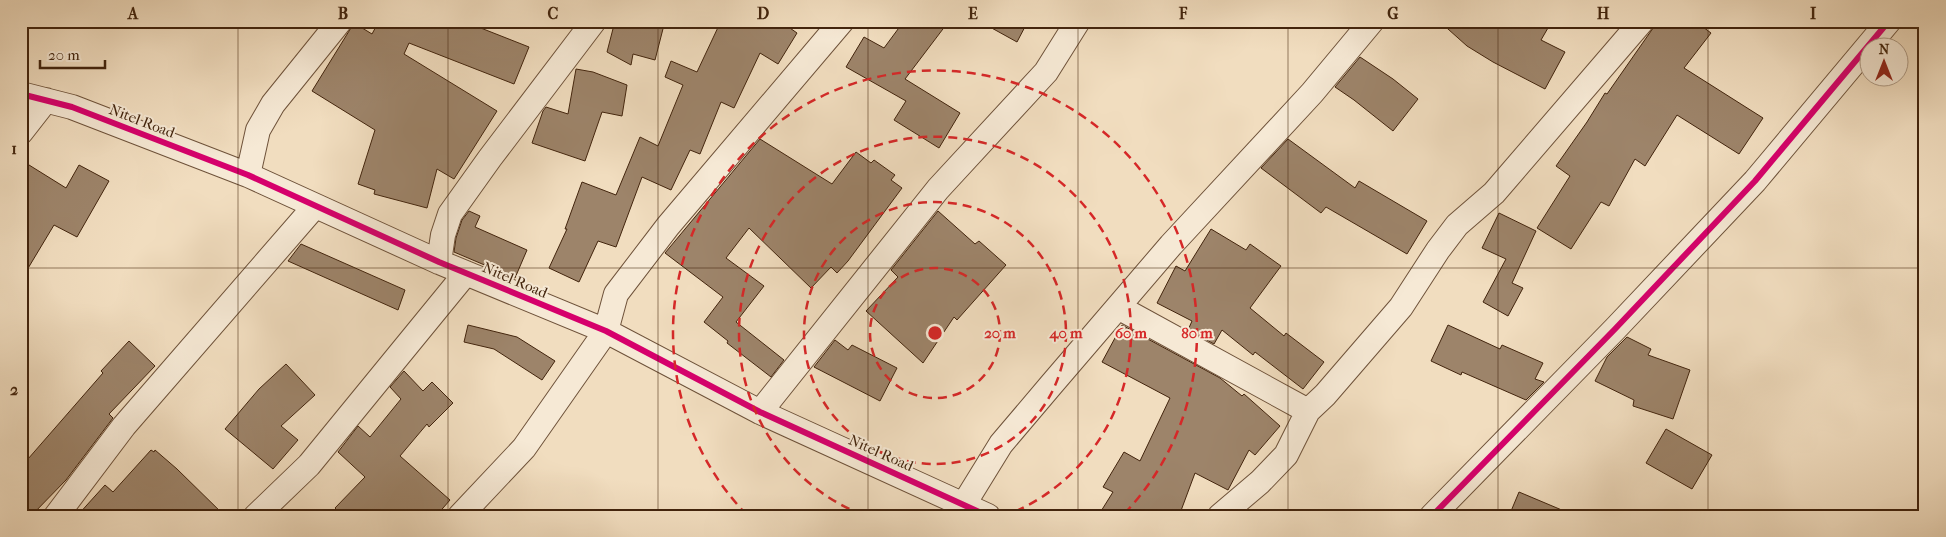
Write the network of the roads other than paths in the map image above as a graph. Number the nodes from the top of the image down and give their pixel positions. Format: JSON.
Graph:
{"nodes":[{"id":1,"x":340,"y":21,"type":"edge"},
{"id":2,"x":594,"y":21,"type":"edge"},
{"id":3,"x":842,"y":21,"type":"edge"},
{"id":4,"x":1078,"y":21,"type":"edge"},
{"id":5,"x":1372,"y":21,"type":"edge"},
{"id":6,"x":1642,"y":21,"type":"edge"},
{"id":7,"x":1889,"y":21,"type":"edge"},
{"id":8,"x":21,"y":94,"type":"edge"},
{"id":9,"x":46,"y":100,"type":"junction"},
{"id":10,"x":21,"y":132,"type":"edge"},
{"id":11,"x":248,"y":175,"type":"junction"},
{"id":12,"x":315,"y":206,"type":"junction"},
{"id":13,"x":439,"y":262,"type":"junction"},
{"id":14,"x":466,"y":273,"type":"junction"},
{"id":15,"x":1118,"y":307,"type":"junction"},
{"id":16,"x":606,"y":331,"type":"junction"},
{"id":17,"x":1308,"y":411,"type":"junction"},
{"id":18,"x":760,"y":412,"type":"junction"},
{"id":19,"x":964,"y":504,"type":"junction"},
{"id":20,"x":56,"y":516,"type":"edge"},
{"id":21,"x":256,"y":516,"type":"edge"},
{"id":22,"x":460,"y":516,"type":"edge"},
{"id":23,"x":987,"y":516,"type":"edge"},
{"id":24,"x":1220,"y":516,"type":"edge"},
{"id":25,"x":1432,"y":516,"type":"edge"}],
"edges":[{"from":1,"to":11,"type":"street"},
{"from":2,"to":13,"type":"street"},
{"from":3,"to":16,"type":"street"},
{"from":4,"to":18,"type":"street"},
{"from":5,"to":15,"type":"street"},
{"from":6,"to":17,"type":"street"},
{"from":7,"to":25,"type":"street"},
{"from":8,"to":9,"type":"street","name":"Nitel Road"},
{"from":9,"to":10,"type":"street"},
{"from":9,"to":11,"type":"street","name":"Nitel Road"},
{"from":11,"to":12,"type":"street","name":"Nitel Road"},
{"from":12,"to":13,"type":"street","name":"Nitel Road"},
{"from":12,"to":20,"type":"street"},
{"from":13,"to":14,"type":"street","name":"Nitel Road"},
{"from":14,"to":16,"type":"street","name":"Nitel Road"},
{"from":14,"to":21,"type":"street"},
{"from":15,"to":17,"type":"street"},
{"from":15,"to":19,"type":"street"},
{"from":16,"to":18,"type":"street","name":"Nitel Road"},
{"from":16,"to":22,"type":"street"},
{"from":17,"to":24,"type":"street"},
{"from":18,"to":19,"type":"street","name":"Nitel Road"},
{"from":19,"to":23,"type":"street","name":"Nitel Road"}]}
